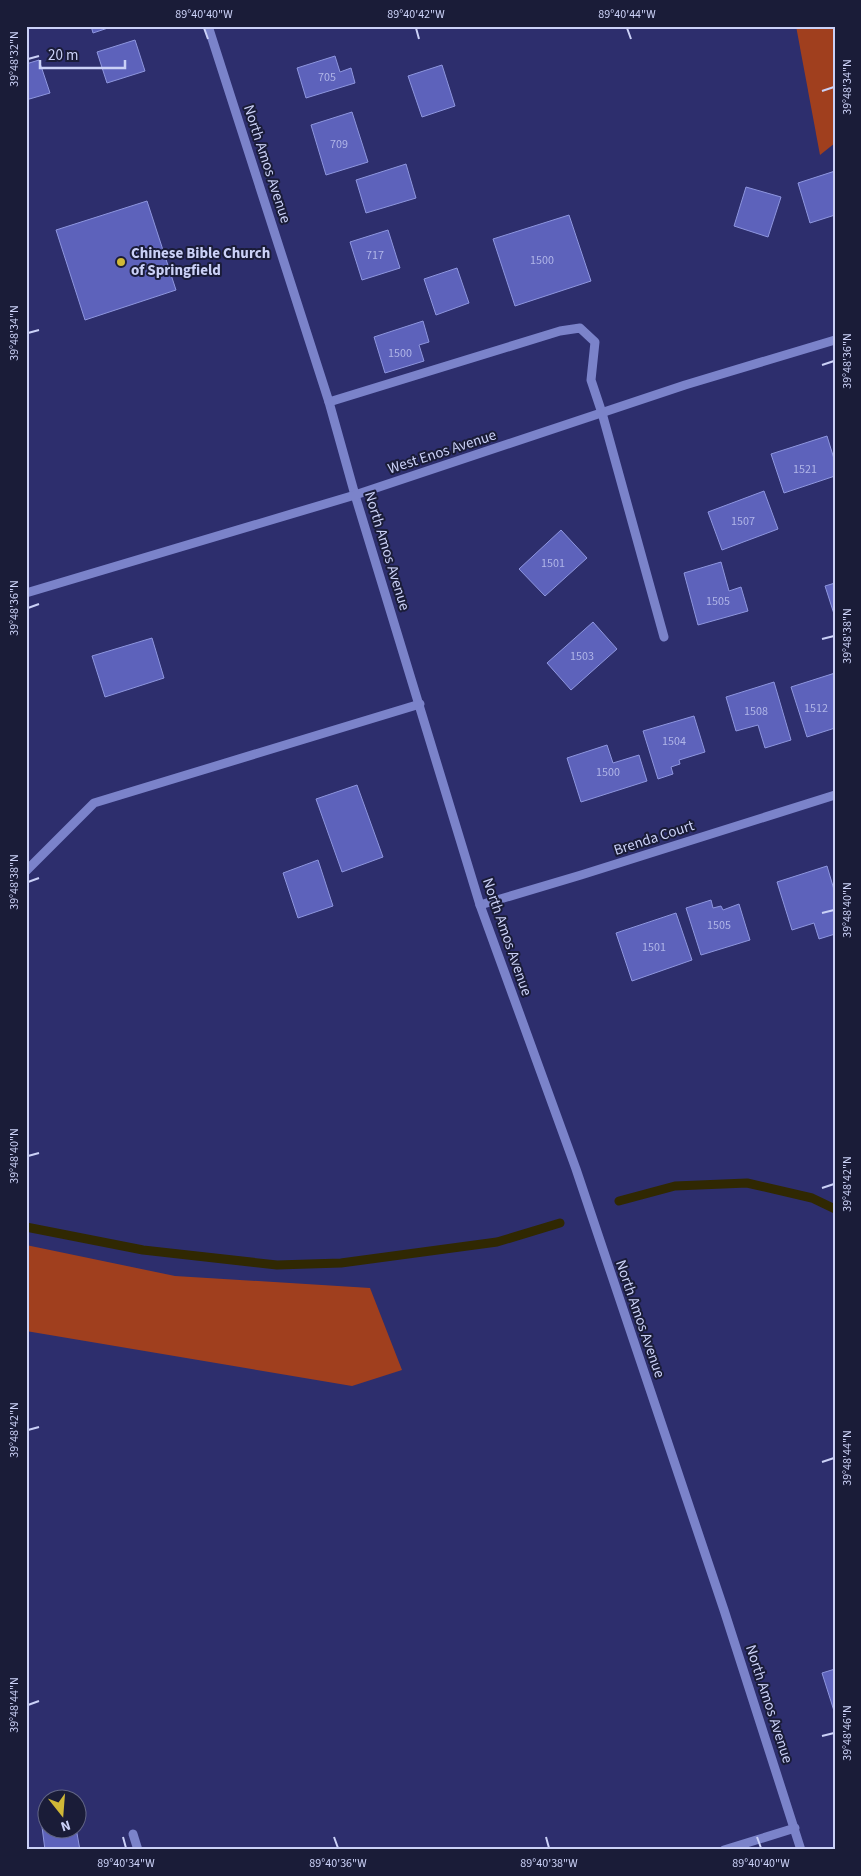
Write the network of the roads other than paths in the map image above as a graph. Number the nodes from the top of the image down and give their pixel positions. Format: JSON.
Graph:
{"nodes":[{"id":1,"x":208,"y":26,"type":"edge"},
{"id":2,"x":835,"y":340,"type":"edge"},
{"id":3,"x":329,"y":402,"type":"junction"},
{"id":4,"x":602,"y":413,"type":"junction"},
{"id":5,"x":355,"y":495,"type":"junction"},
{"id":6,"x":26,"y":593,"type":"edge"},
{"id":7,"x":664,"y":637,"type":"dead end"},
{"id":8,"x":420,"y":704,"type":"junction"},
{"id":9,"x":835,"y":795,"type":"edge"},
{"id":10,"x":26,"y":871,"type":"edge"},
{"id":11,"x":480,"y":905,"type":"junction"},
{"id":12,"x":795,"y":1828,"type":"junction"},
{"id":13,"x":133,"y":1834,"type":"dead end"},
{"id":14,"x":138,"y":1850,"type":"edge"},
{"id":15,"x":724,"y":1850,"type":"edge"},
{"id":16,"x":802,"y":1850,"type":"edge"}],
"edges":[{"from":1,"to":3,"type":"street","name":"North Amos Avenue"},
{"from":2,"to":4,"type":"street","name":"West Enos Avenue"},
{"from":3,"to":4,"type":"street"},
{"from":3,"to":5,"type":"street","name":"North Amos Avenue"},
{"from":4,"to":5,"type":"street","name":"West Enos Avenue"},
{"from":4,"to":7,"type":"street"},
{"from":5,"to":6,"type":"street","name":"West Enos Avenue"},
{"from":5,"to":8,"type":"street","name":"North Amos Avenue"},
{"from":8,"to":10,"type":"street"},
{"from":8,"to":11,"type":"street","name":"North Amos Avenue"},
{"from":9,"to":11,"type":"street","name":"Brenda Court"},
{"from":11,"to":12,"type":"street","name":"North Amos Avenue"},
{"from":12,"to":15,"type":"street"},
{"from":12,"to":16,"type":"street","name":"North Amos Avenue"},
{"from":13,"to":14,"type":"street"}]}
